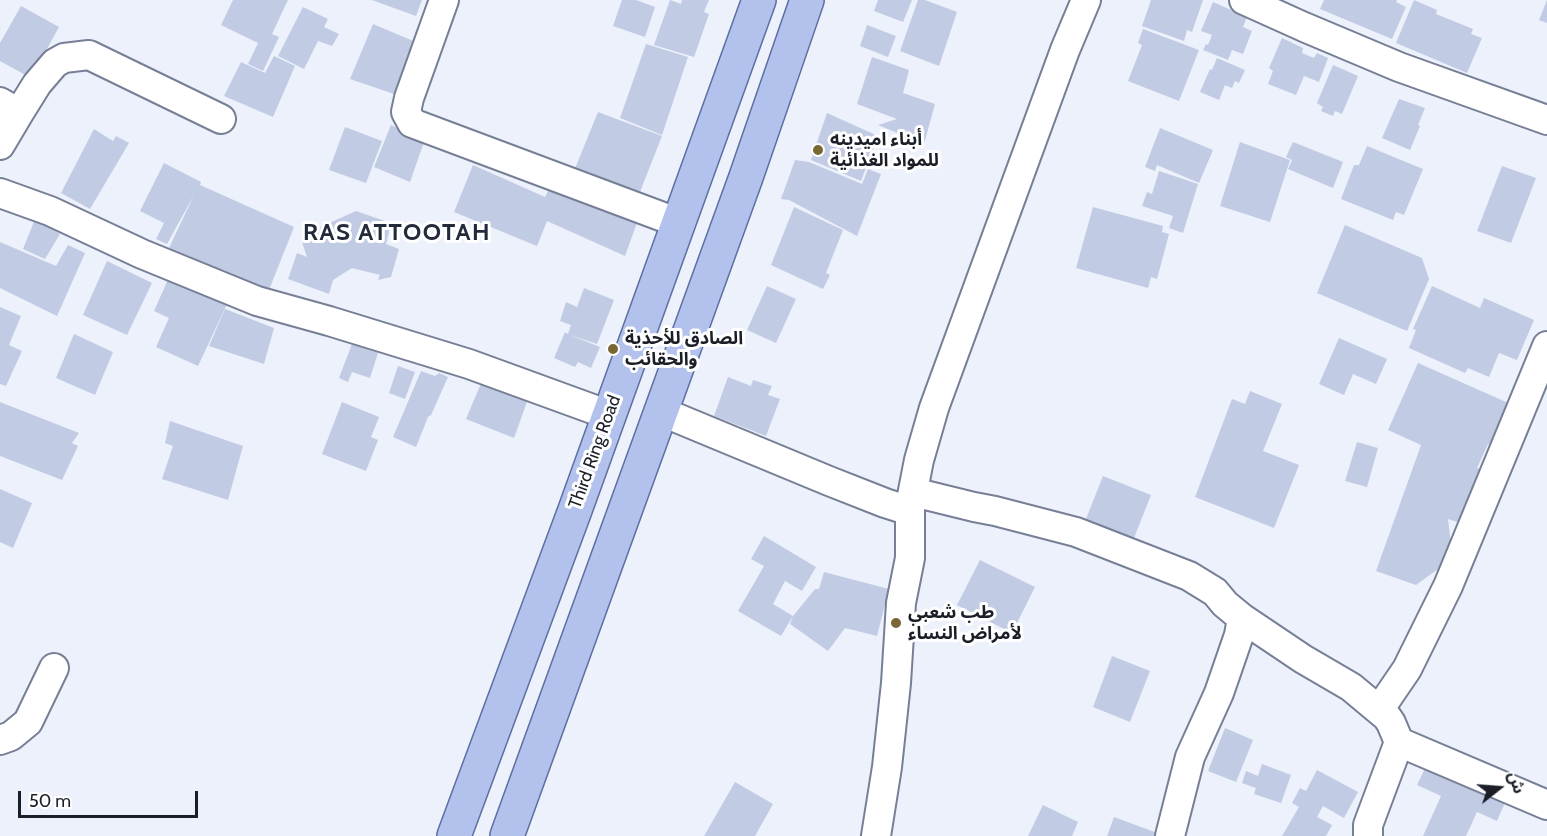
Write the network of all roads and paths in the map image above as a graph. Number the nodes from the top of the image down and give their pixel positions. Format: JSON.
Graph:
{"nodes":[{"id":1,"x":444,"y":0,"type":"edge"},
{"id":2,"x":759,"y":0,"type":"edge"},
{"id":3,"x":807,"y":0,"type":"edge"},
{"id":4,"x":1086,"y":0,"type":"edge"},
{"id":5,"x":1244,"y":0,"type":"edge"},
{"id":6,"x":10,"y":107,"type":"edge"},
{"id":7,"x":221,"y":119,"type":"dead end"},
{"id":8,"x":1547,"y":120,"type":"edge"},
{"id":9,"x":0,"y":145,"type":"edge"},
{"id":10,"x":0,"y":193,"type":"edge"},
{"id":11,"x":679,"y":223,"type":"junction"},
{"id":12,"x":1547,"y":346,"type":"edge"},
{"id":13,"x":660,"y":411,"type":"junction"},
{"id":14,"x":609,"y":415,"type":"junction"},
{"id":15,"x":912,"y":501,"type":"junction"},
{"id":16,"x":1242,"y":618,"type":"junction"},
{"id":17,"x":54,"y":668,"type":"dead end"},
{"id":18,"x":1379,"y":710,"type":"junction"},
{"id":19,"x":0,"y":740,"type":"edge"},
{"id":20,"x":1399,"y":742,"type":"junction"},
{"id":21,"x":1547,"y":805,"type":"edge"},
{"id":22,"x":454,"y":836,"type":"edge"},
{"id":23,"x":507,"y":836,"type":"edge"},
{"id":24,"x":876,"y":836,"type":"edge"},
{"id":25,"x":1170,"y":836,"type":"edge"},
{"id":26,"x":1368,"y":836,"type":"edge"}],
"edges":[{"from":1,"to":11,"type":"street"},
{"from":2,"to":11,"type":"main road","name":"Third Ring Road"},
{"from":3,"to":13,"type":"main road"},
{"from":4,"to":15,"type":"street"},
{"from":5,"to":8,"type":"street"},
{"from":6,"to":7,"type":"street"},
{"from":6,"to":9,"type":"street"},
{"from":10,"to":14,"type":"street"},
{"from":11,"to":14,"type":"main road","name":"Third Ring Road"},
{"from":12,"to":18,"type":"street"},
{"from":13,"to":15,"type":"street"},
{"from":13,"to":23,"type":"main road"},
{"from":14,"to":22,"type":"main road","name":"Third Ring Road"},
{"from":15,"to":16,"type":"street"},
{"from":15,"to":24,"type":"street"},
{"from":16,"to":18,"type":"street"},
{"from":16,"to":25,"type":"street"},
{"from":17,"to":19,"type":"street"},
{"from":18,"to":20,"type":"street"},
{"from":20,"to":21,"type":"street"},
{"from":20,"to":26,"type":"street"}]}
